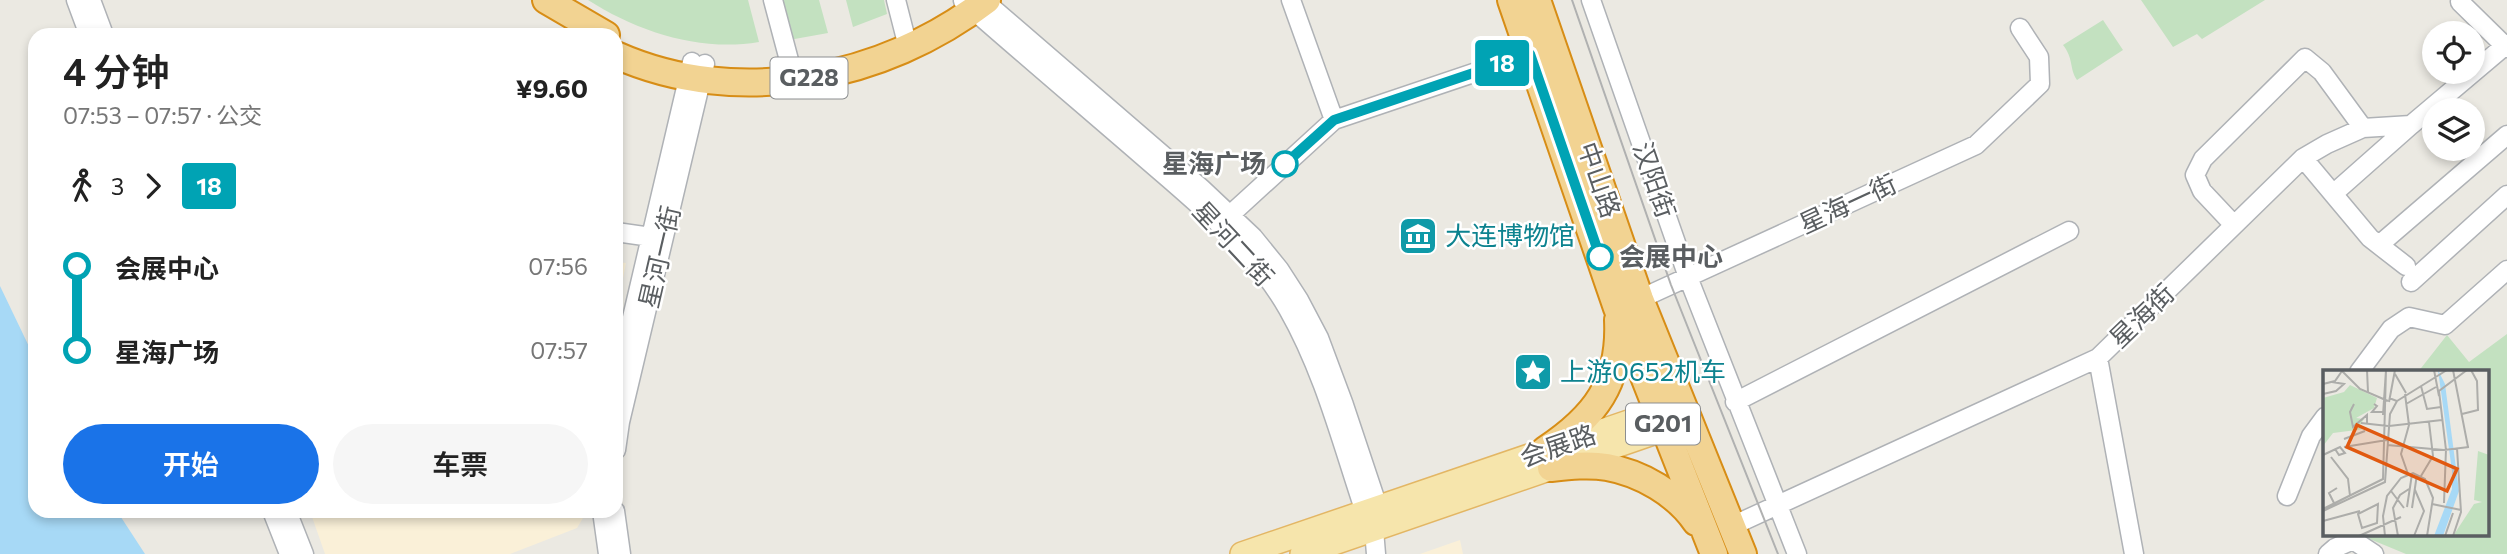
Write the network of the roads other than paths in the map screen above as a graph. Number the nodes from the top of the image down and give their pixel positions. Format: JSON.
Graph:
{"nodes":[{"id":1,"x":76,"y":0,"type":"edge"},
{"id":2,"x":91,"y":0,"type":"edge"},
{"id":3,"x":522,"y":0,"type":"edge"},
{"id":4,"x":545,"y":0,"type":"edge"},
{"id":5,"x":773,"y":0,"type":"edge"},
{"id":6,"x":896,"y":0,"type":"edge"},
{"id":7,"x":1291,"y":0,"type":"edge"},
{"id":8,"x":1511,"y":0,"type":"edge"},
{"id":9,"x":1537,"y":0,"type":"edge"},
{"id":10,"x":1591,"y":0,"type":"edge"},
{"id":11,"x":976,"y":2,"type":"edge"},
{"id":12,"x":2460,"y":2,"type":"dead end"},
{"id":13,"x":2020,"y":27,"type":"dead end"},
{"id":14,"x":86,"y":28,"type":"edge"},
{"id":15,"x":101,"y":28,"type":"edge"},
{"id":16,"x":564,"y":28,"type":"edge"},
{"id":17,"x":594,"y":28,"type":"edge"},
{"id":18,"x":906,"y":40,"type":"junction"},
{"id":19,"x":623,"y":42,"type":"edge"},
{"id":20,"x":2506,"y":46,"type":"edge"},
{"id":21,"x":1530,"y":54,"type":"junction"},
{"id":22,"x":623,"y":58,"type":"edge"},
{"id":23,"x":697,"y":70,"type":"junction"},
{"id":24,"x":792,"y":72,"type":"junction"},
{"id":25,"x":1334,"y":120,"type":"junction"},
{"id":26,"x":2412,"y":125,"type":"junction"},
{"id":27,"x":2363,"y":128,"type":"junction"},
{"id":28,"x":2507,"y":135,"type":"edge"},
{"id":29,"x":2303,"y":158,"type":"junction"},
{"id":30,"x":2333,"y":194,"type":"junction"},
{"id":31,"x":2507,"y":195,"type":"edge"},
{"id":32,"x":1230,"y":215,"type":"junction"},
{"id":33,"x":2234,"y":225,"type":"junction"},
{"id":34,"x":2069,"y":231,"type":"dead end"},
{"id":35,"x":623,"y":233,"type":"edge"},
{"id":36,"x":651,"y":237,"type":"junction"},
{"id":37,"x":2379,"y":244,"type":"junction"},
{"id":38,"x":2507,"y":271,"type":"edge"},
{"id":39,"x":1688,"y":277,"type":"junction"},
{"id":40,"x":1629,"y":303,"type":"junction"},
{"id":41,"x":623,"y":356,"type":"edge"},
{"id":42,"x":2098,"y":358,"type":"junction"},
{"id":43,"x":2360,"y":370,"type":"edge"},
{"id":44,"x":1735,"y":402,"type":"junction"},
{"id":45,"x":623,"y":408,"type":"edge"},
{"id":46,"x":1686,"y":413,"type":"junction"},
{"id":47,"x":2323,"y":420,"type":"edge"},
{"id":48,"x":1661,"y":421,"type":"junction"},
{"id":49,"x":1548,"y":459,"type":"junction"},
{"id":50,"x":2287,"y":496,"type":"dead end"},
{"id":51,"x":1777,"y":505,"type":"junction"},
{"id":52,"x":1372,"y":516,"type":"junction"},
{"id":53,"x":275,"y":518,"type":"edge"},
{"id":54,"x":290,"y":518,"type":"edge"},
{"id":55,"x":603,"y":518,"type":"edge"},
{"id":56,"x":616,"y":518,"type":"edge"},
{"id":57,"x":1732,"y":526,"type":"junction"},
{"id":58,"x":1712,"y":547,"type":"edge"},
{"id":59,"x":289,"y":554,"type":"edge"},
{"id":60,"x":304,"y":554,"type":"edge"},
{"id":61,"x":608,"y":554,"type":"edge"},
{"id":62,"x":621,"y":554,"type":"edge"},
{"id":63,"x":1242,"y":554,"type":"edge"},
{"id":64,"x":1303,"y":554,"type":"edge"},
{"id":65,"x":1376,"y":554,"type":"edge"},
{"id":66,"x":1743,"y":554,"type":"edge"},
{"id":67,"x":1797,"y":554,"type":"edge"},
{"id":68,"x":2134,"y":554,"type":"edge"},
{"id":69,"x":2328,"y":554,"type":"edge"},
{"id":70,"x":2374,"y":554,"type":"edge"}],
"edges":[{"from":1,"to":14,"type":"street"},
{"from":2,"to":15,"type":"street"},
{"from":3,"to":16,"type":"highway"},
{"from":4,"to":17,"type":"highway"},
{"from":5,"to":24,"type":"street"},
{"from":6,"to":18,"type":"street"},
{"from":7,"to":25,"type":"street"},
{"from":8,"to":21,"type":"highway","name":"中山路","number":"G201"},
{"from":9,"to":40,"type":"highway","name":"中山路","number":"G201"},
{"from":10,"to":39,"type":"street","name":"汉阳街"},
{"from":11,"to":18,"type":"highway","number":"G228"},
{"from":11,"to":32,"type":"street","name":"星河二街"},
{"from":11,"to":52,"type":"street","name":"星河二街"},
{"from":12,"to":20,"type":"street"},
{"from":13,"to":39,"type":"street","name":"星海一街"},
{"from":18,"to":24,"type":"highway","number":"G228"},
{"from":19,"to":23,"type":"highway","number":"G228"},
{"from":20,"to":26,"type":"street"},
{"from":21,"to":25,"type":"street"},
{"from":21,"to":40,"type":"highway","name":"中山路","number":"G201"},
{"from":22,"to":23,"type":"highway","number":"G228"},
{"from":23,"to":24,"type":"highway","number":"G228"},
{"from":23,"to":36,"type":"street","name":"星河一街"},
{"from":23,"to":45,"type":"street","name":"星河一街"},
{"from":25,"to":32,"type":"street"},
{"from":26,"to":27,"type":"street","name":"星海街"},
{"from":26,"to":30,"type":"street"},
{"from":27,"to":29,"type":"street","name":"星海街"},
{"from":27,"to":33,"type":"street"},
{"from":28,"to":37,"type":"street"},
{"from":29,"to":30,"type":"street"},
{"from":29,"to":33,"type":"street","name":"星海街"},
{"from":30,"to":37,"type":"street"},
{"from":31,"to":37,"type":"street"},
{"from":32,"to":52,"type":"street","name":"星河二街"},
{"from":33,"to":42,"type":"street","name":"星海街"},
{"from":34,"to":44,"type":"street"},
{"from":35,"to":36,"type":"street"},
{"from":36,"to":41,"type":"street","name":"星河一街"},
{"from":38,"to":43,"type":"street"},
{"from":39,"to":40,"type":"street","name":"星海一街"},
{"from":39,"to":44,"type":"street","name":"汉阳街"},
{"from":40,"to":46,"type":"highway","name":"中山路","number":"G201"},
{"from":40,"to":48,"type":"highway","name":"中山路","number":"G201"},
{"from":40,"to":49,"type":"highway"},
{"from":42,"to":51,"type":"street","name":"星海街"},
{"from":42,"to":68,"type":"street"},
{"from":44,"to":51,"type":"street","name":"汉阳街"},
{"from":46,"to":48,"type":"main road","name":"会展路"},
{"from":46,"to":57,"type":"highway","name":"中山路","number":"G201"},
{"from":47,"to":50,"type":"street"},
{"from":48,"to":49,"type":"main road","name":"会展路"},
{"from":48,"to":58,"type":"highway","name":"中山路","number":"G201"},
{"from":49,"to":52,"type":"main road","name":"会展路"},
{"from":49,"to":58,"type":"highway"},
{"from":51,"to":57,"type":"street","name":"星海街"},
{"from":51,"to":67,"type":"street","name":"汉阳街"},
{"from":52,"to":63,"type":"main road","name":"会展路"},
{"from":52,"to":64,"type":"main road","name":"会展路"},
{"from":52,"to":65,"type":"street","name":"星河二街"},
{"from":53,"to":59,"type":"street"},
{"from":54,"to":60,"type":"street"},
{"from":55,"to":61,"type":"street"},
{"from":56,"to":62,"type":"street"},
{"from":57,"to":66,"type":"highway","name":"中山路","number":"G201"},
{"from":69,"to":70,"type":"street"}]}
